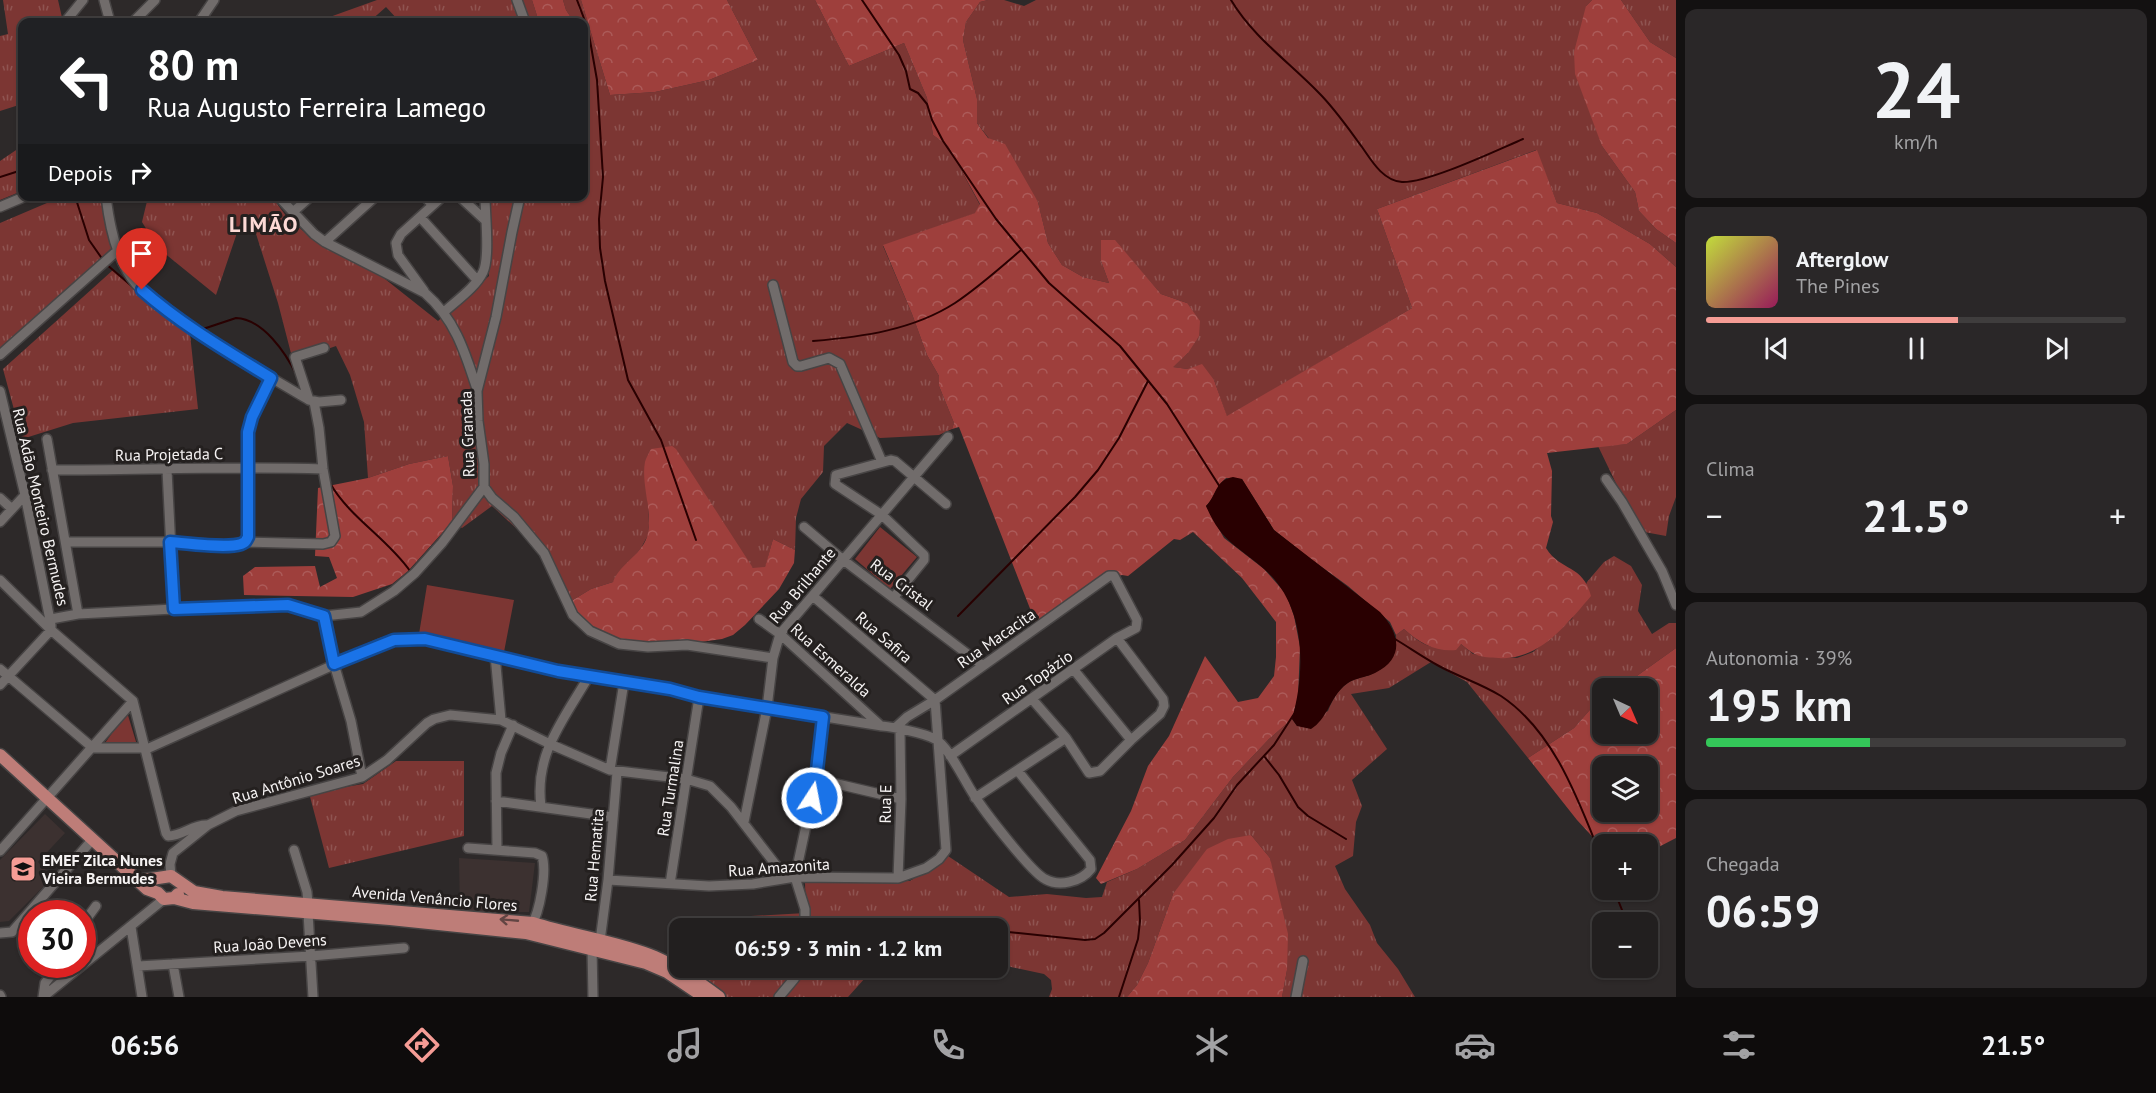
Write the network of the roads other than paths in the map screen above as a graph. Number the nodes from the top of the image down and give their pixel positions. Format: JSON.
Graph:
{"nodes":[{"id":1,"x":83,"y":0,"type":"edge"},
{"id":2,"x":104,"y":0,"type":"edge"},
{"id":3,"x":155,"y":0,"type":"edge"},
{"id":4,"x":214,"y":0,"type":"edge"},
{"id":5,"x":517,"y":0,"type":"edge"},
{"id":6,"x":68,"y":18,"type":"edge"},
{"id":7,"x":109,"y":18,"type":"edge"},
{"id":8,"x":137,"y":18,"type":"edge"},
{"id":9,"x":202,"y":18,"type":"edge"},
{"id":10,"x":524,"y":18,"type":"edge"},
{"id":11,"x":18,"y":199,"type":"edge"},
{"id":12,"x":107,"y":201,"type":"edge"},
{"id":13,"x":283,"y":201,"type":"edge"},
{"id":14,"x":305,"y":201,"type":"edge"},
{"id":15,"x":370,"y":201,"type":"edge"},
{"id":16,"x":428,"y":201,"type":"edge"},
{"id":17,"x":438,"y":201,"type":"edge"},
{"id":18,"x":464,"y":201,"type":"edge"},
{"id":19,"x":484,"y":201,"type":"edge"},
{"id":20,"x":519,"y":201,"type":"edge"},
{"id":21,"x":433,"y":206,"type":"junction"},
{"id":22,"x":0,"y":207,"type":"edge"},
{"id":23,"x":293,"y":212,"type":"junction"},
{"id":24,"x":420,"y":217,"type":"junction"},
{"id":25,"x":485,"y":220,"type":"junction"},
{"id":26,"x":325,"y":242,"type":"junction"},
{"id":27,"x":117,"y":251,"type":"junction"},
{"id":28,"x":477,"y":280,"type":"junction"},
{"id":29,"x":773,"y":285,"type":"dead end"},
{"id":30,"x":425,"y":293,"type":"junction"},
{"id":31,"x":444,"y":312,"type":"junction"},
{"id":32,"x":324,"y":348,"type":"dead end"},
{"id":33,"x":0,"y":355,"type":"edge"},
{"id":34,"x":271,"y":378,"type":"junction"},
{"id":35,"x":0,"y":391,"type":"edge"},
{"id":36,"x":477,"y":391,"type":"junction"},
{"id":37,"x":341,"y":400,"type":"dead end"},
{"id":38,"x":311,"y":401,"type":"junction"},
{"id":39,"x":948,"y":437,"type":"dead end"},
{"id":40,"x":47,"y":439,"type":"dead end"},
{"id":41,"x":882,"y":462,"type":"junction"},
{"id":42,"x":247,"y":466,"type":"junction"},
{"id":43,"x":52,"y":470,"type":"junction"},
{"id":44,"x":167,"y":470,"type":"junction"},
{"id":45,"x":324,"y":473,"type":"junction"},
{"id":46,"x":913,"y":477,"type":"junction"},
{"id":47,"x":1606,"y":479,"type":"dead end"},
{"id":48,"x":484,"y":487,"type":"junction"},
{"id":49,"x":25,"y":495,"type":"junction"},
{"id":50,"x":0,"y":498,"type":"edge"},
{"id":51,"x":945,"y":504,"type":"dead end"},
{"id":52,"x":12,"y":509,"type":"junction"},
{"id":53,"x":882,"y":516,"type":"junction"},
{"id":54,"x":0,"y":522,"type":"edge"},
{"id":55,"x":804,"y":527,"type":"dead end"},
{"id":56,"x":247,"y":540,"type":"junction"},
{"id":57,"x":66,"y":542,"type":"junction"},
{"id":58,"x":170,"y":542,"type":"junction"},
{"id":59,"x":842,"y":559,"type":"junction"},
{"id":60,"x":1114,"y":576,"type":"joint"},
{"id":61,"x":0,"y":580,"type":"edge"},
{"id":62,"x":814,"y":597,"type":"junction"},
{"id":63,"x":894,"y":597,"type":"junction"},
{"id":64,"x":1676,"y":604,"type":"edge"},
{"id":65,"x":174,"y":609,"type":"junction"},
{"id":66,"x":78,"y":614,"type":"junction"},
{"id":67,"x":324,"y":616,"type":"junction"},
{"id":68,"x":51,"y":619,"type":"junction"},
{"id":69,"x":759,"y":619,"type":"dead end"},
{"id":70,"x":51,"y":630,"type":"junction"},
{"id":71,"x":780,"y":634,"type":"junction"},
{"id":72,"x":1117,"y":638,"type":"junction"},
{"id":73,"x":495,"y":655,"type":"junction"},
{"id":74,"x":773,"y":658,"type":"junction"},
{"id":75,"x":334,"y":664,"type":"junction"},
{"id":76,"x":982,"y":665,"type":"junction"},
{"id":77,"x":0,"y":669,"type":"edge"},
{"id":78,"x":1074,"y":670,"type":"junction"},
{"id":79,"x":8,"y":676,"type":"junction"},
{"id":80,"x":589,"y":676,"type":"junction"},
{"id":81,"x":624,"y":681,"type":"junction"},
{"id":82,"x":0,"y":685,"type":"edge"},
{"id":83,"x":699,"y":697,"type":"junction"},
{"id":84,"x":1032,"y":699,"type":"junction"},
{"id":85,"x":935,"y":700,"type":"junction"},
{"id":86,"x":133,"y":701,"type":"junction"},
{"id":87,"x":767,"y":708,"type":"junction"},
{"id":88,"x":823,"y":717,"type":"junction"},
{"id":89,"x":501,"y":720,"type":"junction"},
{"id":90,"x":513,"y":725,"type":"junction"},
{"id":91,"x":882,"y":726,"type":"junction"},
{"id":92,"x":898,"y":728,"type":"junction"},
{"id":93,"x":1066,"y":738,"type":"junction"},
{"id":94,"x":936,"y":739,"type":"junction"},
{"id":95,"x":1131,"y":740,"type":"junction"},
{"id":96,"x":550,"y":744,"type":"junction"},
{"id":97,"x":93,"y":748,"type":"junction"},
{"id":98,"x":145,"y":749,"type":"junction"},
{"id":99,"x":0,"y":756,"type":"edge"},
{"id":100,"x":950,"y":756,"type":"junction"},
{"id":101,"x":613,"y":771,"type":"junction"},
{"id":102,"x":1018,"y":771,"type":"junction"},
{"id":103,"x":362,"y":777,"type":"junction"},
{"id":104,"x":686,"y":778,"type":"junction"},
{"id":105,"x":816,"y":779,"type":"junction"},
{"id":106,"x":975,"y":798,"type":"junction"},
{"id":107,"x":48,"y":799,"type":"junction"},
{"id":108,"x":901,"y":799,"type":"junction"},
{"id":109,"x":496,"y":801,"type":"junction"},
{"id":110,"x":541,"y":806,"type":"junction"},
{"id":111,"x":613,"y":817,"type":"junction"},
{"id":112,"x":744,"y":822,"type":"junction"},
{"id":113,"x":208,"y":825,"type":"junction"},
{"id":114,"x":92,"y":840,"type":"junction"},
{"id":115,"x":468,"y":848,"type":"dead end"},
{"id":116,"x":294,"y":850,"type":"dead end"},
{"id":117,"x":497,"y":850,"type":"junction"},
{"id":118,"x":0,"y":851,"type":"edge"},
{"id":119,"x":172,"y":878,"type":"junction"},
{"id":120,"x":790,"y":878,"type":"junction"},
{"id":121,"x":897,"y":878,"type":"junction"},
{"id":122,"x":608,"y":880,"type":"junction"},
{"id":123,"x":138,"y":881,"type":"junction"},
{"id":124,"x":670,"y":884,"type":"junction"},
{"id":125,"x":165,"y":897,"type":"junction"},
{"id":126,"x":308,"y":908,"type":"junction"},
{"id":127,"x":805,"y":918,"type":"edge"},
{"id":128,"x":131,"y":927,"type":"junction"},
{"id":129,"x":530,"y":928,"type":"junction"},
{"id":130,"x":0,"y":933,"type":"edge"},
{"id":131,"x":596,"y":945,"type":"junction"},
{"id":132,"x":404,"y":948,"type":"dead end"},
{"id":133,"x":311,"y":956,"type":"junction"},
{"id":134,"x":1303,"y":962,"type":"dead end"},
{"id":135,"x":173,"y":964,"type":"junction"},
{"id":136,"x":138,"y":966,"type":"junction"},
{"id":137,"x":49,"y":978,"type":"edge"},
{"id":138,"x":795,"y":978,"type":"edge"},
{"id":139,"x":43,"y":997,"type":"edge"},
{"id":140,"x":142,"y":997,"type":"edge"},
{"id":141,"x":179,"y":997,"type":"edge"},
{"id":142,"x":313,"y":997,"type":"edge"},
{"id":143,"x":594,"y":997,"type":"edge"},
{"id":144,"x":704,"y":997,"type":"edge"},
{"id":145,"x":719,"y":997,"type":"edge"},
{"id":146,"x":779,"y":997,"type":"edge"},
{"id":147,"x":1296,"y":997,"type":"edge"}],
"edges":[{"from":1,"to":6,"type":"street"},
{"from":2,"to":7,"type":"street"},
{"from":3,"to":8,"type":"street"},
{"from":4,"to":9,"type":"street"},
{"from":5,"to":10,"type":"street"},
{"from":11,"to":22,"type":"street"},
{"from":12,"to":27,"type":"street"},
{"from":13,"to":23,"type":"street"},
{"from":14,"to":23,"type":"street"},
{"from":15,"to":26,"type":"street"},
{"from":16,"to":21,"type":"street"},
{"from":17,"to":21,"type":"street"},
{"from":18,"to":25,"type":"street"},
{"from":19,"to":25,"type":"street"},
{"from":20,"to":36,"type":"street","name":"Rua Granada"},
{"from":21,"to":24,"type":"street"},
{"from":23,"to":26,"type":"street"},
{"from":24,"to":28,"type":"street"},
{"from":24,"to":30,"type":"street"},
{"from":25,"to":28,"type":"street"},
{"from":26,"to":30,"type":"street"},
{"from":27,"to":33,"type":"street"},
{"from":27,"to":34,"type":"street"},
{"from":28,"to":31,"type":"street"},
{"from":29,"to":41,"type":"street"},
{"from":30,"to":31,"type":"street"},
{"from":31,"to":36,"type":"street"},
{"from":32,"to":38,"type":"street"},
{"from":34,"to":38,"type":"street"},
{"from":34,"to":42,"type":"street"},
{"from":35,"to":49,"type":"street","name":"Rua Adão Monteiro Bermudes"},
{"from":36,"to":48,"type":"street","name":"Rua Granada"},
{"from":37,"to":38,"type":"street"},
{"from":38,"to":45,"type":"street"},
{"from":39,"to":46,"type":"street","name":"Rua Brilhante"},
{"from":40,"to":43,"type":"street","name":"Rua Adão Monteiro Bermudes"},
{"from":41,"to":46,"type":"street"},
{"from":41,"to":53,"type":"street"},
{"from":42,"to":44,"type":"street","name":"Rua Projetada C"},
{"from":42,"to":45,"type":"street","name":"Rua Projetada C"},
{"from":42,"to":56,"type":"street"},
{"from":43,"to":44,"type":"street","name":"Rua Projetada C"},
{"from":43,"to":57,"type":"street","name":"Rua Adão Monteiro Bermudes"},
{"from":44,"to":58,"type":"street"},
{"from":45,"to":56,"type":"street"},
{"from":46,"to":51,"type":"street"},
{"from":46,"to":53,"type":"street","name":"Rua Brilhante"},
{"from":47,"to":64,"type":"street"},
{"from":48,"to":67,"type":"street"},
{"from":48,"to":74,"type":"street","name":"Rua Granada"},
{"from":49,"to":52,"type":"street"},
{"from":49,"to":68,"type":"street","name":"Rua Adão Monteiro Bermudes"},
{"from":50,"to":52,"type":"street"},
{"from":52,"to":54,"type":"street"},
{"from":53,"to":59,"type":"street","name":"Rua Brilhante"},
{"from":53,"to":63,"type":"street"},
{"from":55,"to":59,"type":"street","name":"Rua Cristal"},
{"from":56,"to":58,"type":"street"},
{"from":57,"to":58,"type":"street"},
{"from":57,"to":66,"type":"street","name":"Rua Adão Monteiro Bermudes"},
{"from":58,"to":65,"type":"street"},
{"from":59,"to":62,"type":"street","name":"Rua Brilhante"},
{"from":59,"to":63,"type":"street","name":"Rua Cristal"},
{"from":60,"to":72,"type":"street","name":"Rua Topázio"},
{"from":60,"to":76,"type":"street","name":"Rua Macacita"},
{"from":61,"to":70,"type":"street"},
{"from":62,"to":71,"type":"street","name":"Rua Brilhante"},
{"from":62,"to":85,"type":"street","name":"Rua Safira"},
{"from":63,"to":76,"type":"street","name":"Rua Cristal"},
{"from":65,"to":66,"type":"street"},
{"from":65,"to":67,"type":"street"},
{"from":66,"to":68,"type":"street"},
{"from":67,"to":75,"type":"street"},
{"from":68,"to":70,"type":"street","name":"Rua Adão Monteiro Bermudes"},
{"from":69,"to":71,"type":"street","name":"Rua Esmeralda"},
{"from":70,"to":79,"type":"street"},
{"from":70,"to":86,"type":"street"},
{"from":71,"to":74,"type":"street","name":"Rua Brilhante"},
{"from":71,"to":91,"type":"street","name":"Rua Esmeralda"},
{"from":72,"to":78,"type":"street","name":"Rua Topázio"},
{"from":72,"to":95,"type":"street"},
{"from":73,"to":75,"type":"street"},
{"from":73,"to":80,"type":"street"},
{"from":73,"to":89,"type":"street"},
{"from":74,"to":87,"type":"street","name":"Rua Brilhante"},
{"from":75,"to":98,"type":"street"},
{"from":75,"to":103,"type":"street"},
{"from":76,"to":85,"type":"street","name":"Rua Macacita"},
{"from":77,"to":79,"type":"street"},
{"from":78,"to":84,"type":"street","name":"Rua Topázio"},
{"from":78,"to":95,"type":"street"},
{"from":79,"to":82,"type":"street"},
{"from":79,"to":97,"type":"street"},
{"from":80,"to":81,"type":"street"},
{"from":80,"to":96,"type":"street"},
{"from":81,"to":83,"type":"street"},
{"from":81,"to":101,"type":"street","name":"Rua Hematita"},
{"from":83,"to":87,"type":"street"},
{"from":83,"to":104,"type":"street","name":"Rua Turmalina"},
{"from":84,"to":93,"type":"street"},
{"from":84,"to":100,"type":"street","name":"Rua Topázio"},
{"from":85,"to":92,"type":"street","name":"Rua Macacita"},
{"from":85,"to":94,"type":"street"},
{"from":86,"to":97,"type":"street"},
{"from":86,"to":98,"type":"street"},
{"from":87,"to":88,"type":"street"},
{"from":87,"to":112,"type":"street","name":"Rua Brilhante"},
{"from":88,"to":91,"type":"street"},
{"from":88,"to":105,"type":"street"},
{"from":89,"to":90,"type":"street","name":"Rua Antônio Soares"},
{"from":89,"to":103,"type":"street","name":"Rua Antônio Soares"},
{"from":90,"to":96,"type":"street","name":"Rua Antônio Soares"},
{"from":90,"to":109,"type":"street"},
{"from":91,"to":92,"type":"street"},
{"from":92,"to":94,"type":"street"},
{"from":92,"to":108,"type":"street","name":"Rua E"},
{"from":93,"to":95,"type":"street"},
{"from":93,"to":102,"type":"street"},
{"from":94,"to":100,"type":"street"},
{"from":94,"to":121,"type":"street","name":"Rua Amazonita"},
{"from":96,"to":101,"type":"street","name":"Rua Antônio Soares"},
{"from":96,"to":110,"type":"street"},
{"from":97,"to":98,"type":"street"},
{"from":97,"to":107,"type":"street"},
{"from":98,"to":113,"type":"street","name":"Rua Antônio Soares"},
{"from":99,"to":107,"type":"main road","name":"Avenida Venâncio Flores"},
{"from":100,"to":106,"type":"street"},
{"from":101,"to":104,"type":"street","name":"Rua Antônio Soares"},
{"from":101,"to":111,"type":"street","name":"Rua Hematita"},
{"from":102,"to":106,"type":"street"},
{"from":102,"to":106,"type":"street"},
{"from":103,"to":113,"type":"street","name":"Rua Antônio Soares"},
{"from":104,"to":112,"type":"street","name":"Rua Antônio Soares"},
{"from":104,"to":124,"type":"street","name":"Rua Turmalina"},
{"from":105,"to":108,"type":"street"},
{"from":105,"to":120,"type":"street"},
{"from":107,"to":114,"type":"main road","name":"Avenida Venâncio Flores"},
{"from":107,"to":118,"type":"street"},
{"from":108,"to":121,"type":"street","name":"Rua E"},
{"from":109,"to":110,"type":"street"},
{"from":109,"to":117,"type":"street"},
{"from":110,"to":111,"type":"street"},
{"from":111,"to":122,"type":"street","name":"Rua Hematita"},
{"from":112,"to":120,"type":"street","name":"Rua Antônio Soares"},
{"from":113,"to":119,"type":"street","name":"Rua Antônio Soares"},
{"from":114,"to":123,"type":"main road","name":"Avenida Venâncio Flores"},
{"from":114,"to":130,"type":"street"},
{"from":115,"to":117,"type":"street"},
{"from":116,"to":126,"type":"street"},
{"from":117,"to":129,"type":"street"},
{"from":119,"to":123,"type":"main road"},
{"from":119,"to":125,"type":"main road"},
{"from":119,"to":125,"type":"main road"},
{"from":119,"to":126,"type":"main road","name":"Avenida Venâncio Flores"},
{"from":120,"to":121,"type":"street","name":"Rua Amazonita"},
{"from":120,"to":124,"type":"street","name":"Rua Amazonita"},
{"from":120,"to":127,"type":"street"},
{"from":122,"to":124,"type":"street","name":"Rua Amazonita"},
{"from":122,"to":131,"type":"street","name":"Rua Hematita"},
{"from":123,"to":125,"type":"main road","name":"Avenida Venâncio Flores"},
{"from":125,"to":126,"type":"main road","name":"Avenida Venâncio Flores"},
{"from":125,"to":128,"type":"street"},
{"from":126,"to":129,"type":"main road","name":"Avenida Venâncio Flores"},
{"from":126,"to":133,"type":"street"},
{"from":128,"to":136,"type":"street"},
{"from":128,"to":139,"type":"street"},
{"from":129,"to":131,"type":"main road","name":"Avenida Venâncio Flores"},
{"from":131,"to":143,"type":"street","name":"Rua Hematita"},
{"from":131,"to":144,"type":"main road","name":"Avenida Venâncio Flores"},
{"from":131,"to":145,"type":"main road","name":"Avenida Venâncio Flores"},
{"from":132,"to":133,"type":"street","name":"Rua João Devens"},
{"from":133,"to":135,"type":"street","name":"Rua João Devens"},
{"from":133,"to":142,"type":"street"},
{"from":134,"to":147,"type":"street"},
{"from":135,"to":136,"type":"street","name":"Rua João Devens"},
{"from":135,"to":141,"type":"street"},
{"from":136,"to":140,"type":"street"},
{"from":137,"to":139,"type":"street"},
{"from":138,"to":146,"type":"street"}]}
